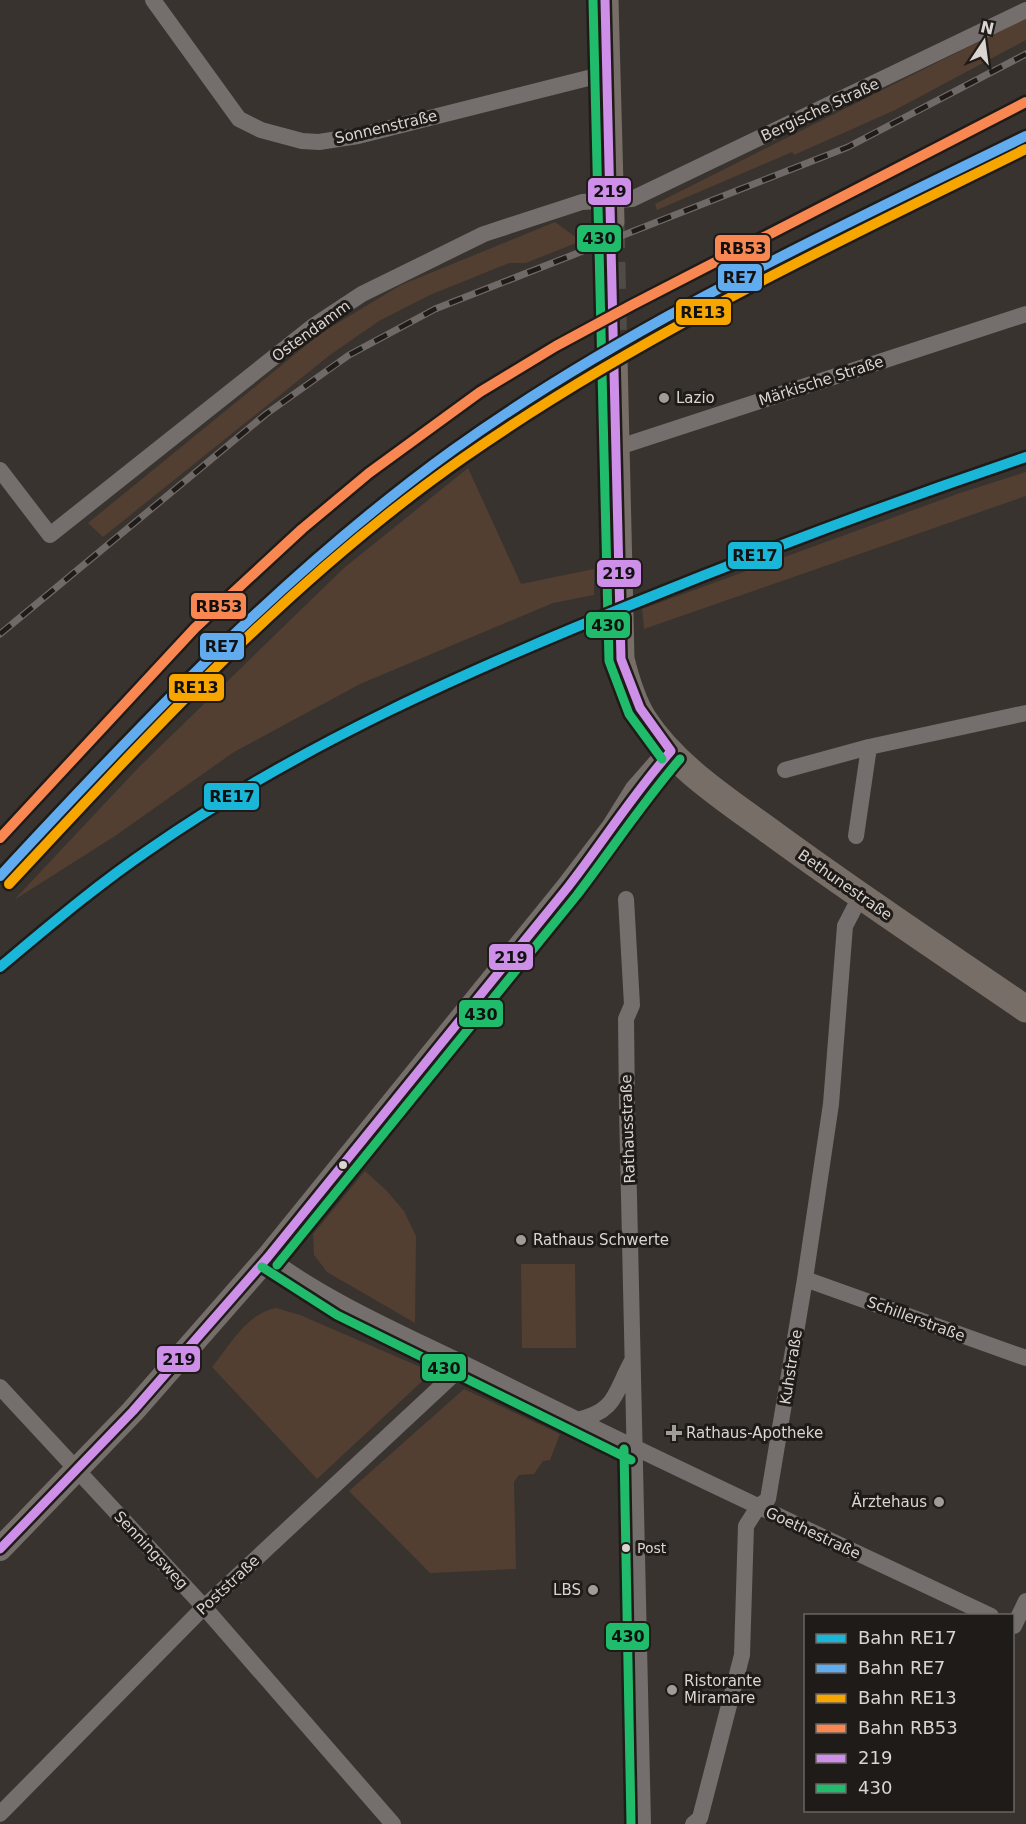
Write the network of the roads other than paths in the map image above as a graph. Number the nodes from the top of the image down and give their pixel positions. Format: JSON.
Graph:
{"nodes":[{"id":1,"x":153,"y":0,"type":"edge"},
{"id":2,"x":605,"y":0,"type":"edge"},
{"id":3,"x":1026,"y":10,"type":"edge"},
{"id":4,"x":608,"y":73,"type":"junction"},
{"id":5,"x":611,"y":211,"type":"junction"},
{"id":6,"x":1026,"y":314,"type":"edge"},
{"id":7,"x":614,"y":358,"type":"tunnel mouth"},
{"id":8,"x":616,"y":448,"type":"junction"},
{"id":9,"x":0,"y":470,"type":"edge"},
{"id":10,"x":1026,"y":714,"type":"edge"},
{"id":11,"x":869,"y":747,"type":"junction"},
{"id":12,"x":671,"y":751,"type":"junction"},
{"id":13,"x":785,"y":770,"type":"dead end"},
{"id":14,"x":856,"y":836,"type":"dead end"},
{"id":15,"x":860,"y":897,"type":"junction"},
{"id":16,"x":626,"y":899,"type":"dead end"},
{"id":17,"x":1026,"y":1009,"type":"edge"},
{"id":18,"x":268,"y":1257,"type":"junction"},
{"id":19,"x":805,"y":1280,"type":"junction"},
{"id":20,"x":1026,"y":1358,"type":"edge"},
{"id":21,"x":632,"y":1361,"type":"junction"},
{"id":22,"x":465,"y":1364,"type":"junction"},
{"id":23,"x":0,"y":1387,"type":"edge"},
{"id":24,"x":577,"y":1420,"type":"junction"},
{"id":25,"x":636,"y":1449,"type":"junction"},
{"id":26,"x":77,"y":1469,"type":"junction"},
{"id":27,"x":758,"y":1507,"type":"junction"},
{"id":28,"x":0,"y":1549,"type":"edge"},
{"id":29,"x":1026,"y":1601,"type":"edge"},
{"id":30,"x":204,"y":1607,"type":"junction"},
{"id":31,"x":987,"y":1614,"type":"edge"},
{"id":32,"x":1017,"y":1628,"type":"edge"},
{"id":33,"x":0,"y":1814,"type":"edge"},
{"id":34,"x":393,"y":1824,"type":"edge"},
{"id":35,"x":643,"y":1824,"type":"edge"},
{"id":36,"x":659,"y":1824,"type":"edge"},
{"id":37,"x":693,"y":1824,"type":"edge"}],
"edges":[{"from":1,"to":4,"type":"street","name":"Sonnenstraße"},
{"from":2,"to":4,"type":"main road"},
{"from":3,"to":5,"type":"street","name":"Bergische Straße"},
{"from":4,"to":5,"type":"main road"},
{"from":5,"to":9,"type":"street","name":"Ostendamm"},
{"from":6,"to":8,"type":"street","name":"Märkische Straße"},
{"from":7,"to":8,"type":"main road","name":"Bethunestraße"},
{"from":8,"to":12,"type":"main road","name":"Bethunestraße"},
{"from":10,"to":11,"type":"street"},
{"from":11,"to":13,"type":"street"},
{"from":11,"to":14,"type":"street"},
{"from":12,"to":15,"type":"main road","name":"Bethunestraße"},
{"from":12,"to":18,"type":"main road"},
{"from":15,"to":17,"type":"main road","name":"Bethunestraße"},
{"from":15,"to":19,"type":"street","name":"Kuhstraße"},
{"from":16,"to":21,"type":"street","name":"Rathausstraße"},
{"from":18,"to":22,"type":"street","name":"Goethestraße"},
{"from":18,"to":26,"type":"main road"},
{"from":19,"to":20,"type":"street","name":"Schillerstraße"},
{"from":19,"to":27,"type":"street","name":"Kuhstraße"},
{"from":21,"to":24,"type":"street","name":"Rathausstraße"},
{"from":21,"to":25,"type":"street","name":"Rathausstraße"},
{"from":22,"to":24,"type":"street","name":"Goethestraße"},
{"from":22,"to":30,"type":"street","name":"Poststraße"},
{"from":23,"to":26,"type":"street","name":"Senningsweg"},
{"from":24,"to":25,"type":"street","name":"Goethestraße"},
{"from":25,"to":27,"type":"street","name":"Goethestraße"},
{"from":25,"to":35,"type":"street","name":"Rathausstraße"},
{"from":26,"to":28,"type":"main road"},
{"from":26,"to":30,"type":"street","name":"Senningsweg"},
{"from":27,"to":31,"type":"street","name":"Goethestraße"},
{"from":27,"to":37,"type":"street","name":"Kuhstraße"},
{"from":29,"to":32,"type":"street"},
{"from":30,"to":33,"type":"street","name":"Poststraße"},
{"from":30,"to":34,"type":"street","name":"Senningsweg"},
{"from":35,"to":36,"type":"street"}]}
